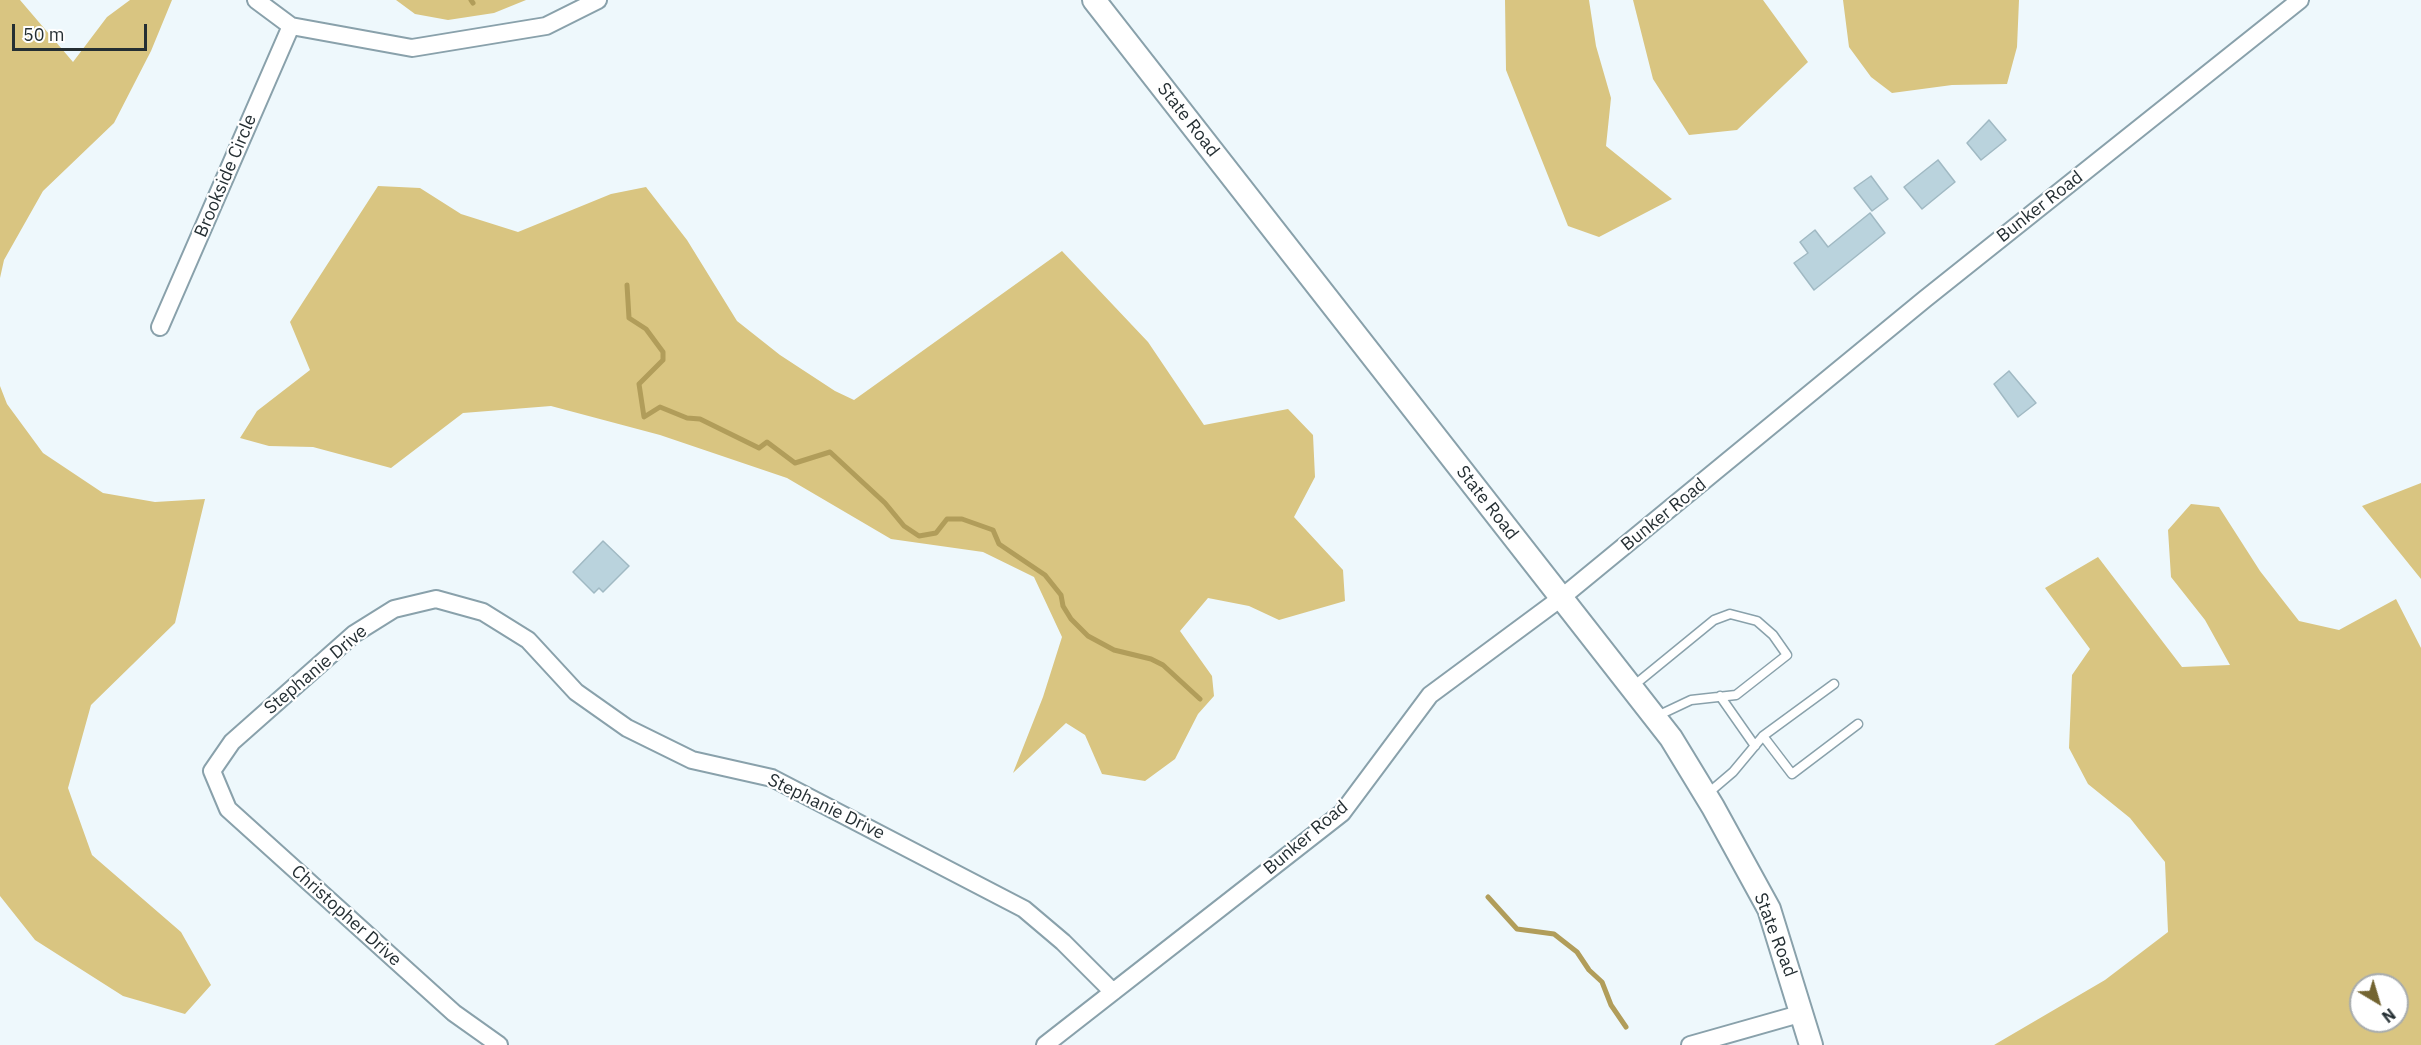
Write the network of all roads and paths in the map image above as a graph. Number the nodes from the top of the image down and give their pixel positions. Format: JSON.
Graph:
{"nodes":[{"id":1,"x":256,"y":0,"type":"edge"},
{"id":2,"x":598,"y":0,"type":"edge"},
{"id":3,"x":1094,"y":0,"type":"edge"},
{"id":4,"x":2300,"y":0,"type":"edge"},
{"id":5,"x":291,"y":26,"type":"junction"},
{"id":6,"x":160,"y":327,"type":"dead end"},
{"id":7,"x":1561,"y":598,"type":"junction"},
{"id":8,"x":1834,"y":684,"type":"dead end"},
{"id":9,"x":1631,"y":687,"type":"junction"},
{"id":10,"x":1720,"y":696,"type":"junction"},
{"id":11,"x":1655,"y":718,"type":"junction"},
{"id":12,"x":1858,"y":724,"type":"dead end"},
{"id":13,"x":1763,"y":736,"type":"junction"},
{"id":14,"x":1755,"y":746,"type":"junction"},
{"id":15,"x":212,"y":771,"type":"joint"},
{"id":16,"x":1706,"y":795,"type":"junction"},
{"id":17,"x":1113,"y":992,"type":"junction"},
{"id":18,"x":1803,"y":1013,"type":"junction"},
{"id":19,"x":499,"y":1045,"type":"edge"},
{"id":20,"x":1045,"y":1045,"type":"edge"},
{"id":21,"x":1690,"y":1045,"type":"edge"},
{"id":22,"x":1811,"y":1045,"type":"edge"}],
"edges":[{"from":1,"to":5,"type":"street"},
{"from":2,"to":5,"type":"street"},
{"from":3,"to":7,"type":"main road","name":"State Road"},
{"from":4,"to":7,"type":"street","name":"Bunker Road"},
{"from":5,"to":6,"type":"street","name":"Brookside Circle"},
{"from":7,"to":9,"type":"main road","name":"State Road"},
{"from":7,"to":17,"type":"street","name":"Bunker Road"},
{"from":8,"to":13,"type":"lane"},
{"from":9,"to":10,"type":"lane"},
{"from":9,"to":11,"type":"main road","name":"State Road"},
{"from":10,"to":11,"type":"lane"},
{"from":10,"to":14,"type":"lane"},
{"from":11,"to":16,"type":"main road","name":"State Road"},
{"from":12,"to":13,"type":"lane"},
{"from":13,"to":14,"type":"lane"},
{"from":14,"to":16,"type":"lane"},
{"from":15,"to":17,"type":"street","name":"Stephanie Drive"},
{"from":15,"to":19,"type":"street","name":"Christopher Drive"},
{"from":16,"to":18,"type":"main road","name":"State Road"},
{"from":17,"to":20,"type":"street","name":"Bunker Road"},
{"from":18,"to":21,"type":"street"},
{"from":18,"to":22,"type":"main road","name":"State Road"}]}
